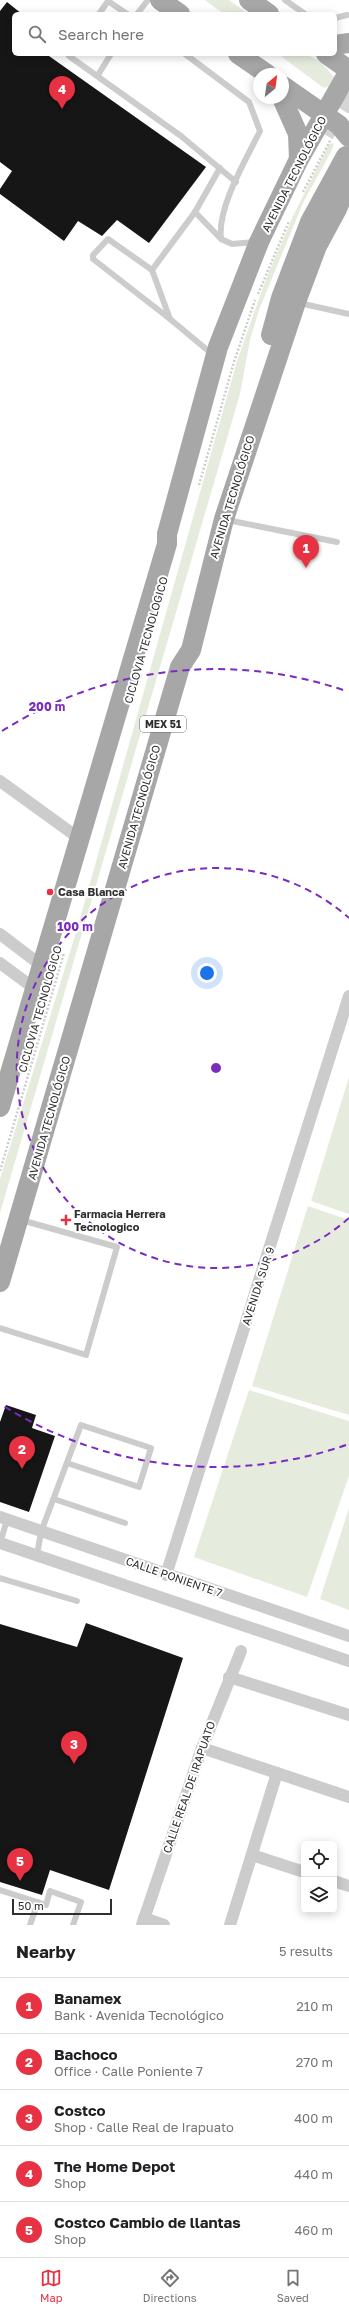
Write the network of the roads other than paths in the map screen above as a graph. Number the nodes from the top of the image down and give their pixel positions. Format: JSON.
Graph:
{"nodes":[{"id":1,"x":148,"y":0,"type":"edge"},
{"id":2,"x":160,"y":0,"type":"edge"},
{"id":3,"x":249,"y":0,"type":"edge"},
{"id":4,"x":285,"y":0,"type":"edge"},
{"id":5,"x":100,"y":12,"type":"edge"},
{"id":6,"x":124,"y":12,"type":"edge"},
{"id":7,"x":139,"y":12,"type":"edge"},
{"id":8,"x":177,"y":12,"type":"edge"},
{"id":9,"x":266,"y":12,"type":"edge"},
{"id":10,"x":302,"y":12,"type":"edge"},
{"id":11,"x":347,"y":15,"type":"dead end"},
{"id":12,"x":337,"y":18,"type":"edge"},
{"id":13,"x":349,"y":43,"type":"edge"},
{"id":14,"x":337,"y":45,"type":"edge"},
{"id":15,"x":69,"y":56,"type":"edge"},
{"id":16,"x":110,"y":56,"type":"edge"},
{"id":17,"x":188,"y":56,"type":"edge"},
{"id":18,"x":241,"y":56,"type":"edge"},
{"id":19,"x":329,"y":56,"type":"edge"},
{"id":20,"x":258,"y":68,"type":"edge"},
{"id":21,"x":349,"y":70,"type":"edge"},
{"id":22,"x":98,"y":75,"type":"junction"},
{"id":23,"x":289,"y":91,"type":"edge"},
{"id":24,"x":285,"y":104,"type":"edge"},
{"id":25,"x":339,"y":133,"type":"edge"},
{"id":26,"x":320,"y":141,"type":"tunnel mouth"},
{"id":27,"x":299,"y":159,"type":"junction"},
{"id":28,"x":220,"y":168,"type":"junction"},
{"id":29,"x":349,"y":180,"type":"edge"},
{"id":30,"x":236,"y":182,"type":"junction"},
{"id":31,"x":195,"y":212,"type":"junction"},
{"id":32,"x":221,"y":239,"type":"junction"},
{"id":33,"x":259,"y":242,"type":"junction"},
{"id":34,"x":152,"y":270,"type":"junction"},
{"id":35,"x":296,"y":302,"type":"junction"},
{"id":36,"x":349,"y":314,"type":"edge"},
{"id":37,"x":170,"y":319,"type":"junction"},
{"id":38,"x":216,"y":358,"type":"junction"},
{"id":39,"x":224,"y":519,"type":"junction"},
{"id":40,"x":337,"y":542,"type":"dead end"},
{"id":41,"x":168,"y":544,"type":"junction"},
{"id":42,"x":180,"y":666,"type":"junction"},
{"id":43,"x":0,"y":781,"type":"edge"},
{"id":44,"x":80,"y":839,"type":"junction"},
{"id":45,"x":0,"y":934,"type":"edge"},
{"id":46,"x":0,"y":963,"type":"edge"},
{"id":47,"x":42,"y":966,"type":"junction"},
{"id":48,"x":35,"y":989,"type":"junction"},
{"id":49,"x":349,"y":996,"type":"edge"},
{"id":50,"x":0,"y":1107,"type":"edge"},
{"id":51,"x":19,"y":1220,"type":"junction"},
{"id":52,"x":6,"y":1244,"type":"edge"},
{"id":53,"x":0,"y":1282,"type":"edge"},
{"id":54,"x":0,"y":1328,"type":"edge"},
{"id":55,"x":67,"y":1463,"type":"junction"},
{"id":56,"x":54,"y":1499,"type":"junction"},
{"id":57,"x":3,"y":1519,"type":"edge"},
{"id":58,"x":125,"y":1523,"type":"dead end"},
{"id":59,"x":41,"y":1532,"type":"junction"},
{"id":60,"x":0,"y":1543,"type":"edge"},
{"id":61,"x":37,"y":1555,"type":"junction"},
{"id":62,"x":166,"y":1575,"type":"junction"},
{"id":63,"x":0,"y":1578,"type":"edge"},
{"id":64,"x":77,"y":1601,"type":"dead end"},
{"id":65,"x":349,"y":1636,"type":"edge"},
{"id":66,"x":241,"y":1651,"type":"dead end"},
{"id":67,"x":349,"y":1661,"type":"edge"},
{"id":68,"x":229,"y":1677,"type":"junction"},
{"id":69,"x":349,"y":1715,"type":"edge"},
{"id":70,"x":202,"y":1748,"type":"junction"},
{"id":71,"x":277,"y":1773,"type":"junction"},
{"id":72,"x":349,"y":1797,"type":"edge"},
{"id":73,"x":252,"y":1855,"type":"junction"},
{"id":74,"x":301,"y":1871,"type":"edge"},
{"id":75,"x":337,"y":1882,"type":"edge"},
{"id":76,"x":349,"y":1886,"type":"edge"},
{"id":77,"x":0,"y":1891,"type":"edge"},
{"id":78,"x":38,"y":1902,"type":"junction"},
{"id":79,"x":143,"y":1922,"type":"edge"},
{"id":80,"x":30,"y":1925,"type":"edge"},
{"id":81,"x":73,"y":1925,"type":"edge"},
{"id":82,"x":164,"y":1925,"type":"edge"},
{"id":83,"x":230,"y":1925,"type":"edge"}],
"edges":[{"from":1,"to":7,"type":"lane"},
{"from":2,"to":8,"type":"main road"},
{"from":3,"to":9,"type":"main road"},
{"from":4,"to":10,"type":"lane"},
{"from":5,"to":6,"type":"lane"},
{"from":11,"to":12,"type":"lane"},
{"from":13,"to":14,"type":"main road"},
{"from":15,"to":22,"type":"lane"},
{"from":16,"to":22,"type":"lane"},
{"from":17,"to":30,"type":"lane"},
{"from":18,"to":20,"type":"main road"},
{"from":19,"to":21,"type":"main road"},
{"from":21,"to":25,"type":"main road","name":"AVENIDA TECNOLÓGICO"},
{"from":22,"to":28,"type":"lane"},
{"from":23,"to":25,"type":"main road"},
{"from":24,"to":27,"type":"main road"},
{"from":25,"to":27,"type":"main road","name":"AVENIDA TECNOLÓGICO"},
{"from":25,"to":42,"type":"main road"},
{"from":26,"to":41,"type":"main road"},
{"from":27,"to":33,"type":"main road","name":"AVENIDA TECNOLÓGICO"},
{"from":28,"to":30,"type":"lane"},
{"from":28,"to":31,"type":"lane"},
{"from":29,"to":35,"type":"main road","name":"AVENIDA TECNOLÓGICO","number":"MEX 51"},
{"from":30,"to":32,"type":"lane"},
{"from":31,"to":32,"type":"lane"},
{"from":31,"to":34,"type":"lane"},
{"from":32,"to":33,"type":"lane"},
{"from":33,"to":38,"type":"main road","name":"AVENIDA TECNOLÓGICO"},
{"from":34,"to":37,"type":"lane"},
{"from":34,"to":37,"type":"lane"},
{"from":35,"to":36,"type":"lane"},
{"from":35,"to":39,"type":"main road","name":"AVENIDA TECNOLÓGICO","number":"MEX 51"},
{"from":37,"to":38,"type":"lane"},
{"from":38,"to":41,"type":"main road","name":"AVENIDA TECNOLÓGICO"},
{"from":39,"to":40,"type":"lane"},
{"from":39,"to":42,"type":"main road","name":"AVENIDA TECNOLÓGICO","number":"MEX 51"},
{"from":41,"to":44,"type":"main road","name":"AVENIDA TECNOLÓGICO"},
{"from":42,"to":51,"type":"main road","name":"AVENIDA TECNOLÓGICO","number":"MEX 51"},
{"from":43,"to":44,"type":"street"},
{"from":44,"to":47,"type":"main road","name":"AVENIDA TECNOLÓGICO"},
{"from":45,"to":47,"type":"street"},
{"from":46,"to":48,"type":"street"},
{"from":47,"to":48,"type":"main road","name":"AVENIDA TECNOLÓGICO"},
{"from":48,"to":50,"type":"main road","name":"AVENIDA TECNOLÓGICO"},
{"from":49,"to":62,"type":"street","name":"AVENIDA SUR 9"},
{"from":51,"to":52,"type":"main road","name":"AVENIDA TECNOLÓGICO","number":"MEX 51"},
{"from":51,"to":54,"type":"lane"},
{"from":52,"to":53,"type":"main road","name":"AVENIDA TECNOLÓGICO","number":"MEX 51"},
{"from":55,"to":55,"type":"lane"},
{"from":55,"to":56,"type":"lane"},
{"from":56,"to":58,"type":"lane"},
{"from":56,"to":59,"type":"lane"},
{"from":57,"to":59,"type":"street","name":"CALLE PONIENTE 7"},
{"from":57,"to":60,"type":"lane"},
{"from":59,"to":61,"type":"lane"},
{"from":59,"to":62,"type":"street","name":"CALLE PONIENTE 7"},
{"from":60,"to":61,"type":"street","name":"CALLE PONIENTE 7"},
{"from":61,"to":67,"type":"street","name":"CALLE PONIENTE 7"},
{"from":62,"to":65,"type":"street","name":"CALLE PONIENTE 7"},
{"from":63,"to":64,"type":"lane"},
{"from":66,"to":68,"type":"street","name":"CALLE REAL DE IRAPUATO"},
{"from":68,"to":69,"type":"street"},
{"from":68,"to":70,"type":"street","name":"CALLE REAL DE IRAPUATO"},
{"from":70,"to":71,"type":"street"},
{"from":70,"to":79,"type":"street","name":"CALLE REAL DE IRAPUATO"},
{"from":71,"to":72,"type":"street"},
{"from":71,"to":73,"type":"street"},
{"from":73,"to":74,"type":"street"},
{"from":73,"to":83,"type":"street"},
{"from":75,"to":76,"type":"street"},
{"from":77,"to":78,"type":"lane"},
{"from":78,"to":80,"type":"lane"},
{"from":78,"to":81,"type":"lane"},
{"from":79,"to":82,"type":"street"}]}
